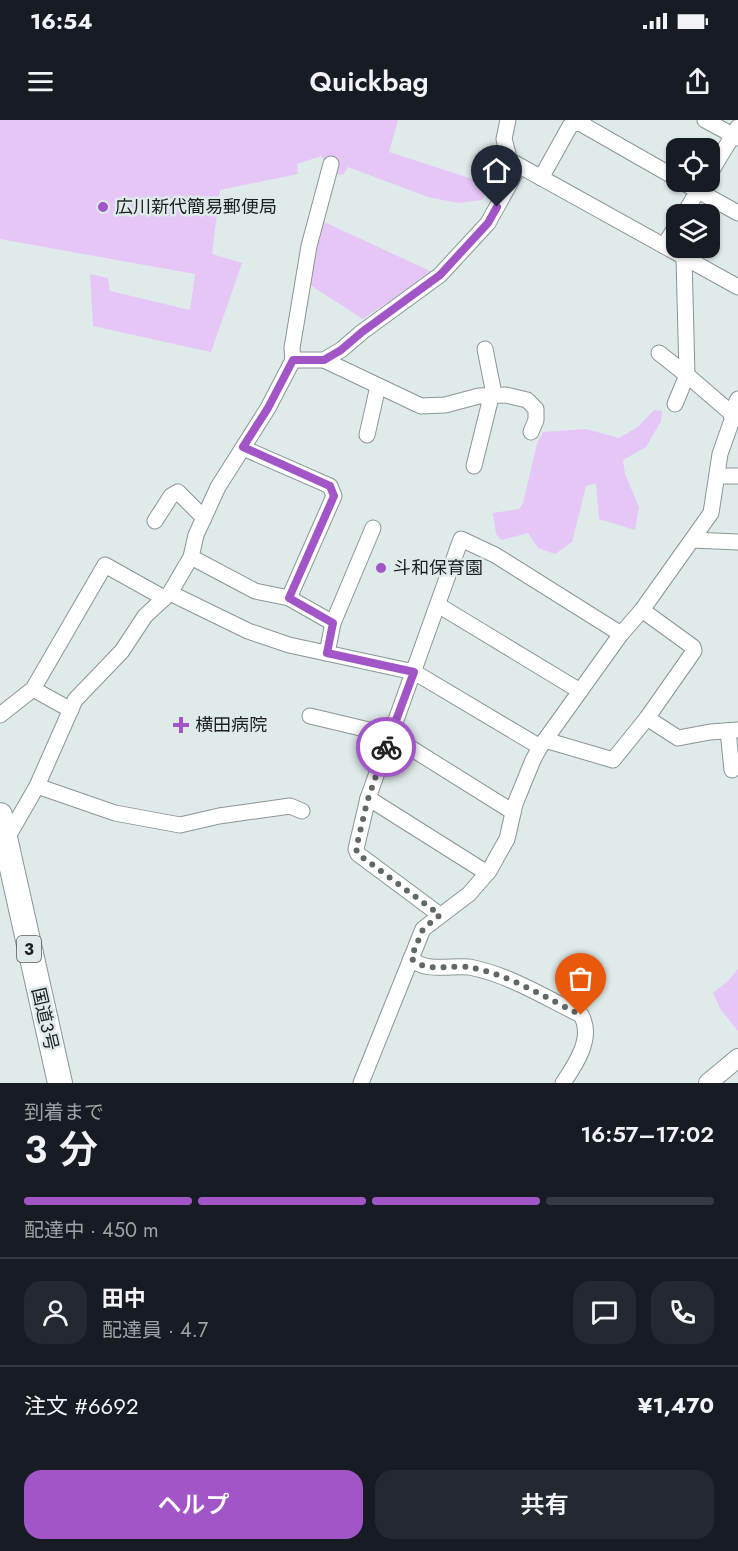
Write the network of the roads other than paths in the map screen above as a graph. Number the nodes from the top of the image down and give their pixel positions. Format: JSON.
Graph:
{"nodes":[{"id":1,"x":508,"y":120,"type":"edge"},
{"id":2,"x":705,"y":120,"type":"edge"},
{"id":3,"x":581,"y":121,"type":"edge"},
{"id":4,"x":736,"y":133,"type":"edge"},
{"id":5,"x":720,"y":158,"type":"edge"},
{"id":6,"x":511,"y":161,"type":"junction"},
{"id":7,"x":331,"y":164,"type":"dead end"},
{"id":8,"x":666,"y":172,"type":"edge"},
{"id":9,"x":541,"y":178,"type":"junction"},
{"id":10,"x":709,"y":192,"type":"edge"},
{"id":11,"x":738,"y":213,"type":"edge"},
{"id":12,"x":666,"y":243,"type":"edge"},
{"id":13,"x":664,"y":246,"type":"joint"},
{"id":14,"x":684,"y":258,"type":"joint"},
{"id":15,"x":738,"y":287,"type":"edge"},
{"id":16,"x":485,"y":349,"type":"dead end"},
{"id":17,"x":659,"y":353,"type":"dead end"},
{"id":18,"x":293,"y":360,"type":"junction"},
{"id":19,"x":324,"y":360,"type":"junction"},
{"id":20,"x":687,"y":375,"type":"junction"},
{"id":21,"x":378,"y":386,"type":"junction"},
{"id":22,"x":492,"y":395,"type":"junction"},
{"id":23,"x":675,"y":404,"type":"dead end"},
{"id":24,"x":736,"y":407,"type":"edge"},
{"id":25,"x":531,"y":432,"type":"dead end"},
{"id":26,"x":367,"y":435,"type":"dead end"},
{"id":27,"x":243,"y":447,"type":"junction"},
{"id":28,"x":474,"y":466,"type":"dead end"},
{"id":29,"x":717,"y":476,"type":"junction"},
{"id":30,"x":738,"y":476,"type":"edge"},
{"id":31,"x":204,"y":518,"type":"junction"},
{"id":32,"x":155,"y":521,"type":"dead end"},
{"id":33,"x":373,"y":528,"type":"dead end"},
{"id":34,"x":692,"y":540,"type":"junction"},
{"id":35,"x":738,"y":542,"type":"edge"},
{"id":36,"x":191,"y":557,"type":"junction"},
{"id":37,"x":167,"y":596,"type":"junction"},
{"id":38,"x":289,"y":598,"type":"junction"},
{"id":39,"x":438,"y":605,"type":"junction"},
{"id":40,"x":642,"y":610,"type":"junction"},
{"id":41,"x":333,"y":623,"type":"junction"},
{"id":42,"x":621,"y":634,"type":"junction"},
{"id":43,"x":327,"y":653,"type":"junction"},
{"id":44,"x":414,"y":672,"type":"junction"},
{"id":45,"x":33,"y":689,"type":"junction"},
{"id":46,"x":580,"y":691,"type":"junction"},
{"id":47,"x":70,"y":710,"type":"junction"},
{"id":48,"x":0,"y":715,"type":"edge"},
{"id":49,"x":310,"y":716,"type":"dead end"},
{"id":50,"x":647,"y":718,"type":"junction"},
{"id":51,"x":733,"y":731,"type":"edge"},
{"id":52,"x":390,"y":735,"type":"junction"},
{"id":53,"x":542,"y":743,"type":"junction"},
{"id":54,"x":732,"y":770,"type":"dead end"},
{"id":55,"x":38,"y":786,"type":"junction"},
{"id":56,"x":368,"y":798,"type":"junction"},
{"id":57,"x":302,"y":811,"type":"dead end"},
{"id":58,"x":513,"y":812,"type":"junction"},
{"id":59,"x":0,"y":815,"type":"edge"},
{"id":60,"x":6,"y":840,"type":"junction"},
{"id":61,"x":487,"y":873,"type":"junction"},
{"id":62,"x":440,"y":915,"type":"junction"},
{"id":63,"x":411,"y":958,"type":"junction"},
{"id":64,"x":738,"y":1058,"type":"edge"},
{"id":65,"x":60,"y":1083,"type":"edge"},
{"id":66,"x":361,"y":1083,"type":"edge"},
{"id":67,"x":563,"y":1083,"type":"edge"},
{"id":68,"x":708,"y":1083,"type":"edge"}],
"edges":[{"from":1,"to":6,"type":"street"},
{"from":2,"to":4,"type":"street"},
{"from":3,"to":8,"type":"street"},
{"from":3,"to":9,"type":"street"},
{"from":4,"to":5,"type":"street"},
{"from":6,"to":9,"type":"street"},
{"from":6,"to":19,"type":"street"},
{"from":7,"to":18,"type":"street"},
{"from":9,"to":13,"type":"street"},
{"from":10,"to":11,"type":"street"},
{"from":12,"to":13,"type":"street"},
{"from":14,"to":15,"type":"street"},
{"from":14,"to":20,"type":"street"},
{"from":16,"to":22,"type":"street"},
{"from":17,"to":20,"type":"street"},
{"from":18,"to":19,"type":"street"},
{"from":18,"to":27,"type":"street"},
{"from":19,"to":21,"type":"street"},
{"from":20,"to":23,"type":"street"},
{"from":20,"to":24,"type":"street"},
{"from":21,"to":22,"type":"street"},
{"from":21,"to":26,"type":"street"},
{"from":22,"to":25,"type":"street"},
{"from":22,"to":28,"type":"street"},
{"from":24,"to":29,"type":"street"},
{"from":27,"to":31,"type":"street"},
{"from":27,"to":38,"type":"street"},
{"from":29,"to":30,"type":"street"},
{"from":29,"to":34,"type":"street"},
{"from":31,"to":32,"type":"street"},
{"from":31,"to":36,"type":"street"},
{"from":33,"to":41,"type":"street"},
{"from":34,"to":35,"type":"street"},
{"from":34,"to":40,"type":"street"},
{"from":36,"to":37,"type":"street"},
{"from":36,"to":38,"type":"street"},
{"from":37,"to":43,"type":"street"},
{"from":37,"to":45,"type":"street"},
{"from":37,"to":47,"type":"street"},
{"from":38,"to":41,"type":"street"},
{"from":39,"to":42,"type":"street"},
{"from":39,"to":44,"type":"street"},
{"from":39,"to":46,"type":"street"},
{"from":40,"to":42,"type":"street"},
{"from":40,"to":50,"type":"street"},
{"from":41,"to":43,"type":"street"},
{"from":42,"to":46,"type":"street"},
{"from":43,"to":44,"type":"street"},
{"from":44,"to":52,"type":"street"},
{"from":44,"to":53,"type":"street"},
{"from":45,"to":47,"type":"street"},
{"from":45,"to":48,"type":"street"},
{"from":46,"to":53,"type":"street"},
{"from":47,"to":55,"type":"street"},
{"from":49,"to":52,"type":"street"},
{"from":50,"to":51,"type":"street"},
{"from":50,"to":53,"type":"street"},
{"from":51,"to":54,"type":"street"},
{"from":52,"to":56,"type":"street"},
{"from":52,"to":58,"type":"street"},
{"from":53,"to":58,"type":"street"},
{"from":55,"to":57,"type":"street"},
{"from":55,"to":60,"type":"street"},
{"from":56,"to":61,"type":"street"},
{"from":56,"to":62,"type":"street"},
{"from":58,"to":61,"type":"street"},
{"from":59,"to":60,"type":"highway","name":"国道3号","number":"3"},
{"from":60,"to":65,"type":"highway","name":"国道3号","number":"3"},
{"from":61,"to":62,"type":"street"},
{"from":62,"to":63,"type":"street"},
{"from":63,"to":66,"type":"street"},
{"from":63,"to":67,"type":"street"},
{"from":64,"to":68,"type":"street"}]}
